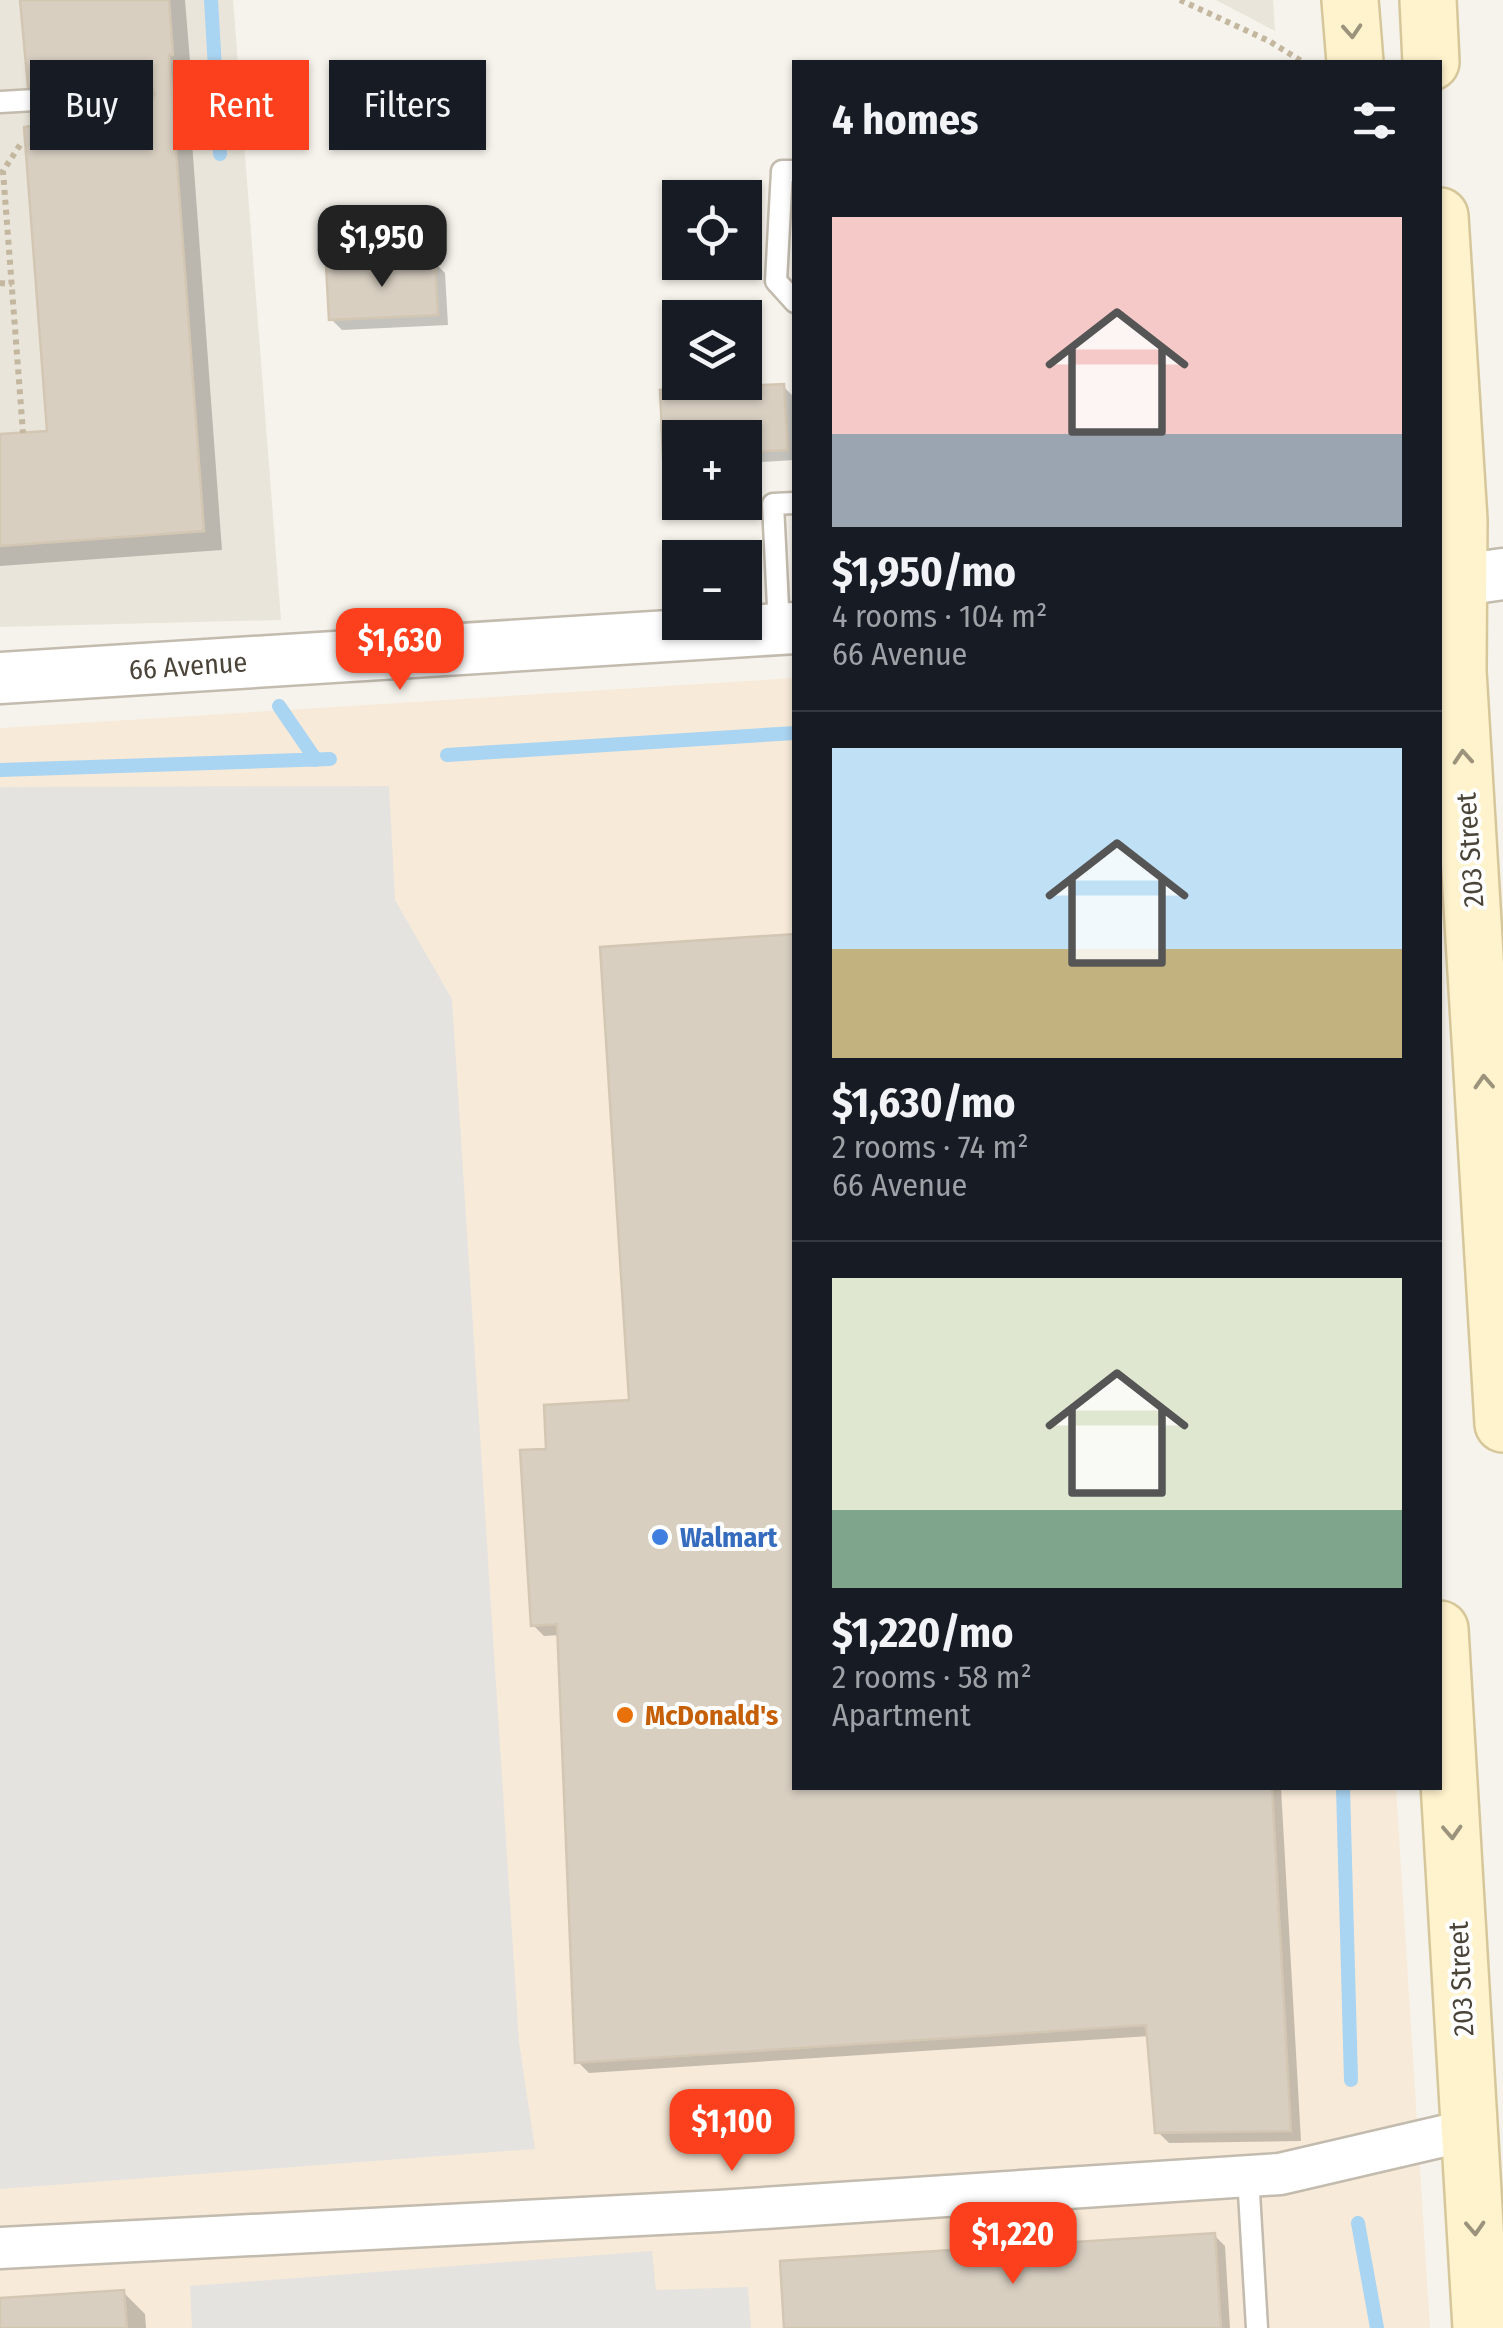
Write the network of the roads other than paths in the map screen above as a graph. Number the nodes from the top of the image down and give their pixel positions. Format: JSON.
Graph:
{"nodes":[{"id":1,"x":1350,"y":0,"type":"edge"},
{"id":2,"x":1428,"y":0,"type":"edge"},
{"id":3,"x":1355,"y":60,"type":"edge"},
{"id":4,"x":1431,"y":60,"type":"edge"},
{"id":5,"x":30,"y":100,"type":"edge"},
{"id":6,"x":0,"y":102,"type":"edge"},
{"id":7,"x":792,"y":171,"type":"edge"},
{"id":8,"x":1442,"y":248,"type":"edge"},
{"id":9,"x":792,"y":299,"type":"edge"},
{"id":10,"x":792,"y":502,"type":"edge"},
{"id":11,"x":1467,"y":580,"type":"edge"},
{"id":12,"x":787,"y":628,"type":"edge"},
{"id":13,"x":0,"y":678,"type":"edge"},
{"id":14,"x":1503,"y":1424,"type":"edge"},
{"id":15,"x":1442,"y":1652,"type":"edge"},
{"id":16,"x":1486,"y":2126,"type":"edge"},
{"id":17,"x":1248,"y":2176,"type":"junction"},
{"id":18,"x":0,"y":2248,"type":"edge"},
{"id":19,"x":1257,"y":2328,"type":"edge"},
{"id":20,"x":1481,"y":2328,"type":"edge"}],
"edges":[{"from":1,"to":3,"type":"main road","one_way":true},
{"from":2,"to":4,"type":"main road"},
{"from":5,"to":6,"type":"lane"},
{"from":7,"to":9,"type":"lane"},
{"from":8,"to":11,"type":"main road","name":"203 Street"},
{"from":10,"to":12,"type":"lane"},
{"from":14,"to":11,"type":"main road","name":"203 Street","one_way":true},
{"from":12,"to":13,"type":"street","name":"66 Avenue"},
{"from":15,"to":16,"type":"main road","name":"203 Street","one_way":true},
{"from":16,"to":17,"type":"street"},
{"from":16,"to":20,"type":"main road","name":"203 Street","one_way":true},
{"from":17,"to":18,"type":"street"},
{"from":17,"to":19,"type":"lane"}]}
